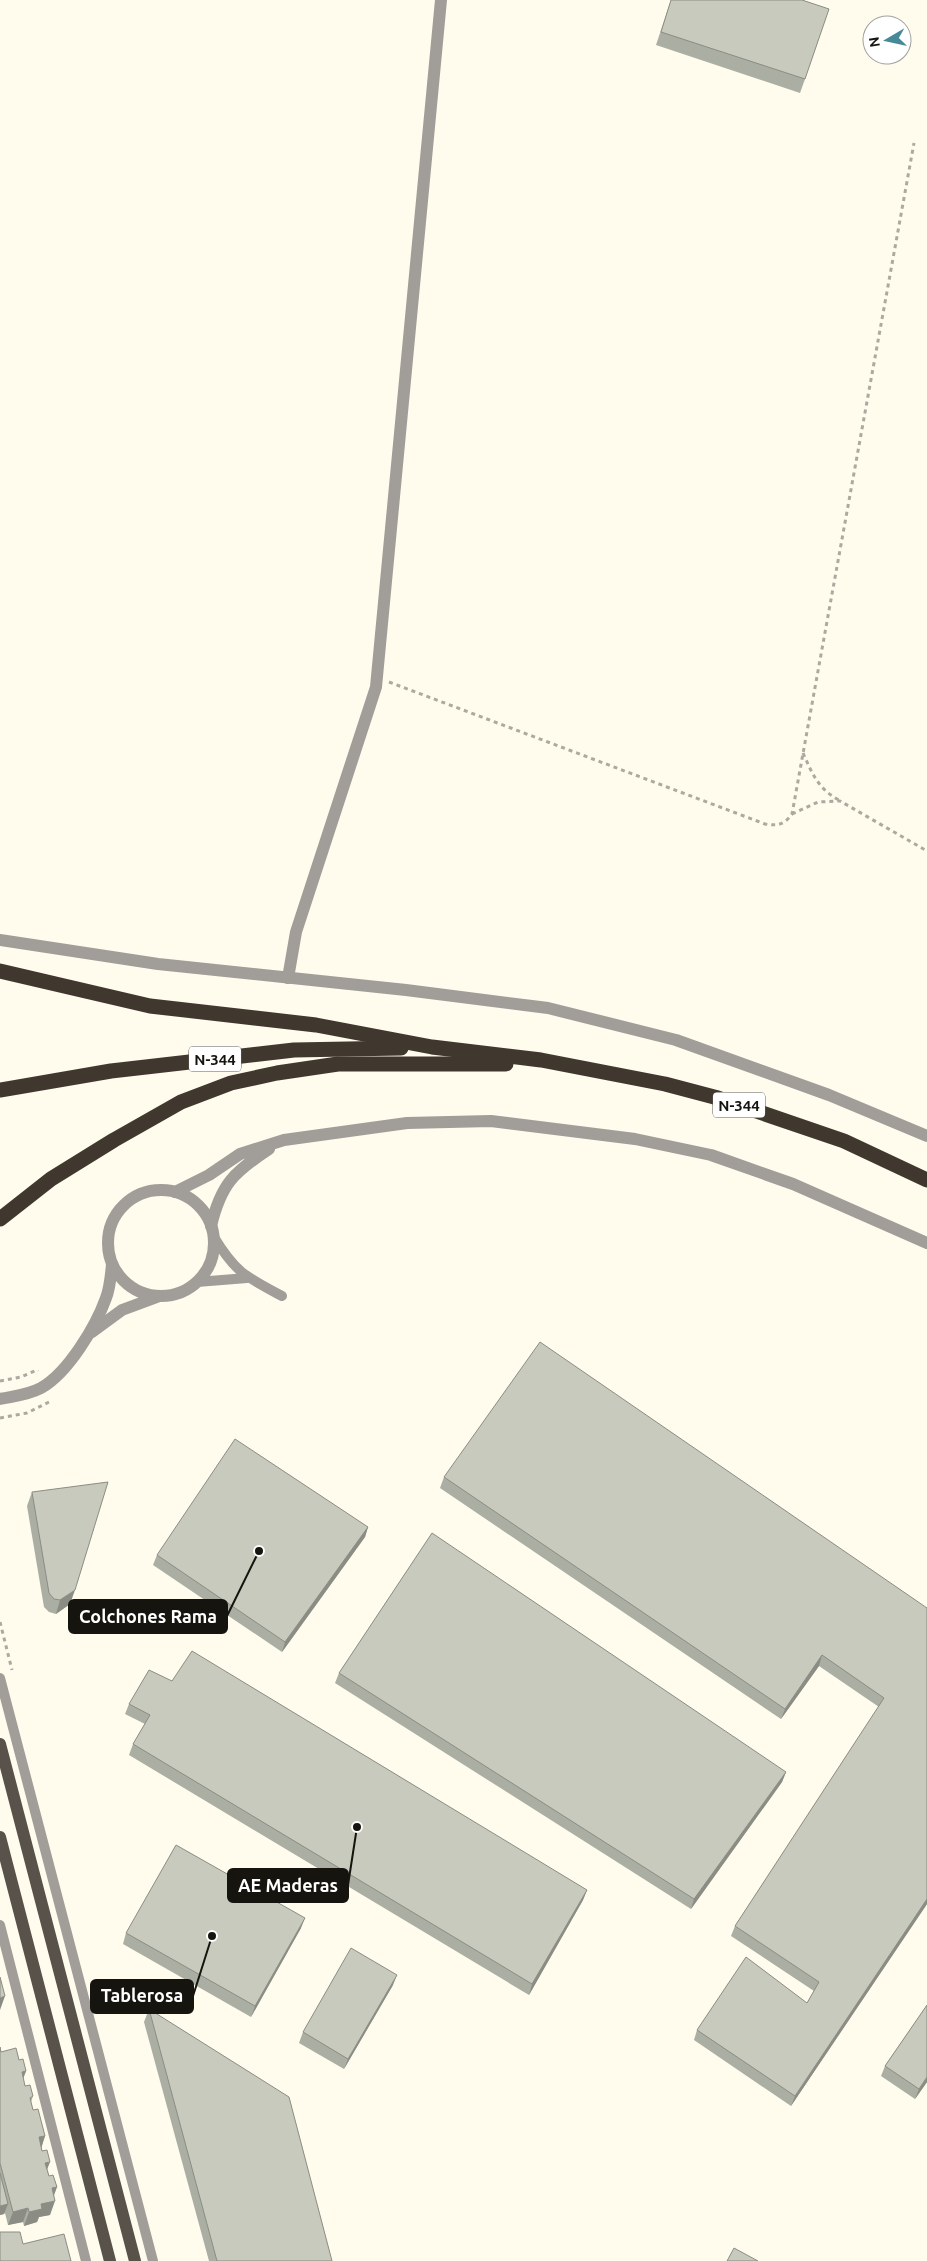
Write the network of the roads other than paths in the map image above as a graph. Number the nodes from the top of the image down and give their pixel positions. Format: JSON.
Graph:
{"nodes":[{"id":1,"x":441,"y":0,"type":"edge"},
{"id":2,"x":0,"y":940,"type":"edge"},
{"id":3,"x":0,"y":971,"type":"edge"},
{"id":4,"x":288,"y":978,"type":"junction"},
{"id":5,"x":432,"y":1047,"type":"junction"},
{"id":6,"x":541,"y":1060,"type":"junction"},
{"id":7,"x":0,"y":1090,"type":"edge"},
{"id":8,"x":927,"y":1136,"type":"edge"},
{"id":9,"x":284,"y":1140,"type":"junction"},
{"id":10,"x":927,"y":1180,"type":"edge"},
{"id":11,"x":176,"y":1192,"type":"junction"},
{"id":12,"x":0,"y":1219,"type":"edge"},
{"id":13,"x":213,"y":1231,"type":"junction"},
{"id":14,"x":927,"y":1243,"type":"edge"},
{"id":15,"x":112,"y":1264,"type":"junction"},
{"id":16,"x":248,"y":1278,"type":"junction"},
{"id":17,"x":197,"y":1282,"type":"junction"},
{"id":18,"x":161,"y":1296,"type":"junction"},
{"id":19,"x":282,"y":1296,"type":"dead end"},
{"id":20,"x":88,"y":1335,"type":"junction"},
{"id":21,"x":1,"y":1398,"type":"edge"},
{"id":22,"x":0,"y":1678,"type":"edge"},
{"id":23,"x":0,"y":1744,"type":"edge"},
{"id":24,"x":0,"y":1836,"type":"edge"},
{"id":25,"x":0,"y":1925,"type":"edge"},
{"id":26,"x":86,"y":2261,"type":"edge"},
{"id":27,"x":110,"y":2261,"type":"edge"},
{"id":28,"x":134,"y":2261,"type":"edge"},
{"id":29,"x":153,"y":2261,"type":"edge"}],
"edges":[{"from":1,"to":4,"type":"street"},
{"from":2,"to":4,"type":"street"},
{"from":3,"to":5,"type":"highway"},
{"from":4,"to":8,"type":"street"},
{"from":5,"to":6,"type":"highway","number":"N-344"},
{"from":5,"to":7,"type":"highway","number":"N-344"},
{"from":6,"to":10,"type":"highway","number":"N-344"},
{"from":6,"to":12,"type":"highway"},
{"from":9,"to":11,"type":"street"},
{"from":9,"to":13,"type":"street"},
{"from":9,"to":14,"type":"street"},
{"from":11,"to":13,"type":"street"},
{"from":11,"to":15,"type":"street"},
{"from":13,"to":16,"type":"lane"},
{"from":13,"to":17,"type":"street"},
{"from":15,"to":18,"type":"street"},
{"from":15,"to":20,"type":"street"},
{"from":16,"to":17,"type":"lane"},
{"from":16,"to":19,"type":"lane"},
{"from":17,"to":18,"type":"street"},
{"from":18,"to":20,"type":"street"},
{"from":20,"to":21,"type":"street"},
{"from":22,"to":29,"type":"lane"},
{"from":23,"to":28,"type":"main road"},
{"from":24,"to":27,"type":"main road"},
{"from":25,"to":26,"type":"lane"}]}
